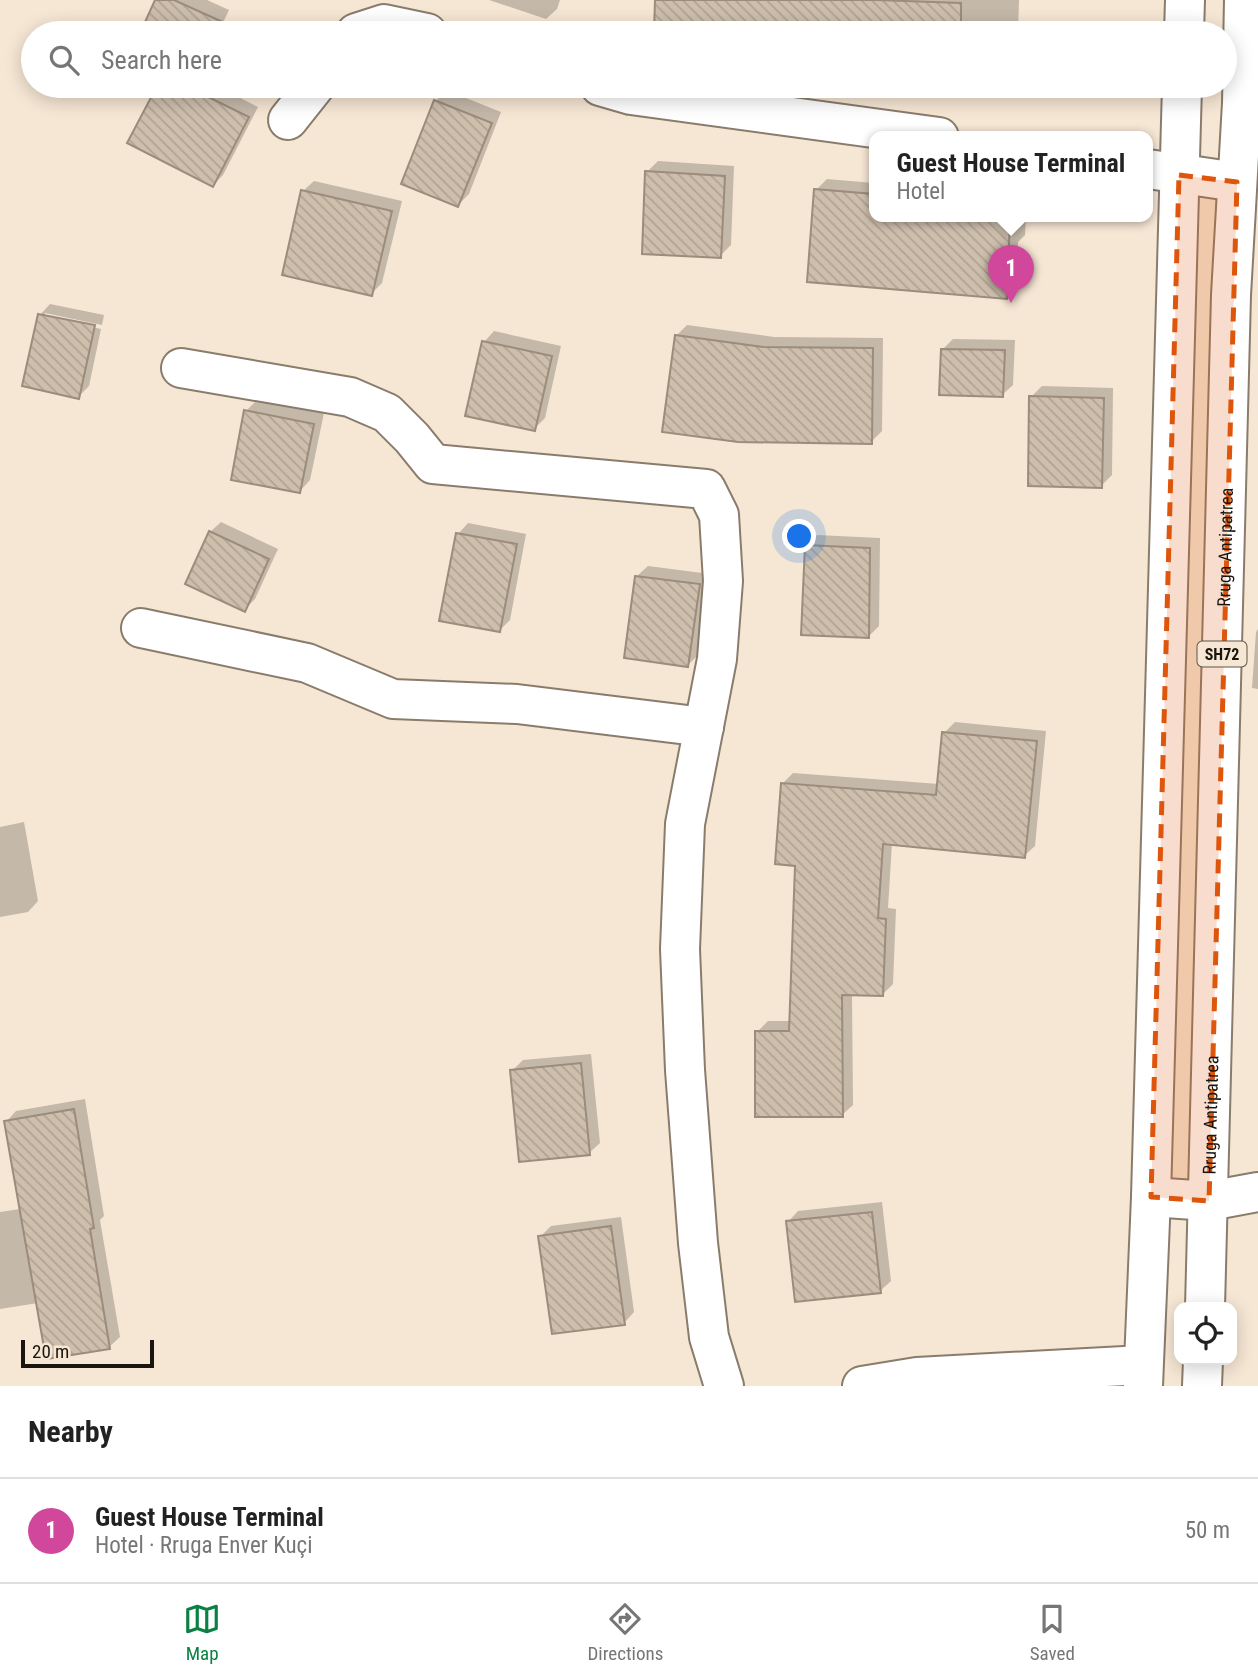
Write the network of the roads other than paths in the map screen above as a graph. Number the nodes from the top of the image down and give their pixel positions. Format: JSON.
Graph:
{"nodes":[{"id":1,"x":1185,"y":0,"type":"edge"},
{"id":2,"x":1244,"y":0,"type":"edge"},
{"id":3,"x":1184,"y":21,"type":"edge"},
{"id":4,"x":305,"y":98,"type":"edge"},
{"id":5,"x":653,"y":98,"type":"edge"},
{"id":6,"x":1179,"y":98,"type":"edge"},
{"id":7,"x":288,"y":120,"type":"dead end"},
{"id":8,"x":895,"y":131,"type":"edge"},
{"id":9,"x":1163,"y":172,"type":"edge"},
{"id":10,"x":1237,"y":182,"type":"junction"},
{"id":11,"x":181,"y":368,"type":"dead end"},
{"id":12,"x":141,"y":628,"type":"dead end"},
{"id":13,"x":1165,"y":700,"type":"junction"},
{"id":14,"x":1221,"y":702,"type":"junction"},
{"id":15,"x":704,"y":727,"type":"junction"},
{"id":16,"x":1258,"y":1192,"type":"edge"},
{"id":17,"x":1151,"y":1197,"type":"junction"},
{"id":18,"x":1209,"y":1201,"type":"junction"},
{"id":19,"x":1205,"y":1302,"type":"edge"},
{"id":20,"x":1203,"y":1365,"type":"edge"},
{"id":21,"x":1143,"y":1376,"type":"edge"},
{"id":22,"x":724,"y":1386,"type":"edge"},
{"id":23,"x":862,"y":1386,"type":"edge"},
{"id":24,"x":1202,"y":1386,"type":"edge"}],
"edges":[{"from":1,"to":3,"type":"street"},
{"from":2,"to":10,"type":"street","name":"Rruga Antipatrea","number":"SH72"},
{"from":4,"to":7,"type":"street"},
{"from":5,"to":8,"type":"street"},
{"from":6,"to":9,"type":"street"},
{"from":9,"to":10,"type":"street"},
{"from":9,"to":13,"type":"street"},
{"from":10,"to":14,"type":"street","name":"Rruga Antipatrea","number":"SH72"},
{"from":11,"to":15,"type":"street"},
{"from":12,"to":15,"type":"street"},
{"from":13,"to":14,"type":"street"},
{"from":13,"to":17,"type":"street"},
{"from":14,"to":18,"type":"street","name":"Rruga Antipatrea","number":"SH72"},
{"from":15,"to":22,"type":"street"},
{"from":16,"to":18,"type":"street"},
{"from":17,"to":18,"type":"street"},
{"from":17,"to":21,"type":"street"},
{"from":18,"to":19,"type":"street","name":"Rruga Antipatrea","number":"SH72"},
{"from":20,"to":24,"type":"street"},
{"from":21,"to":23,"type":"street"}]}
